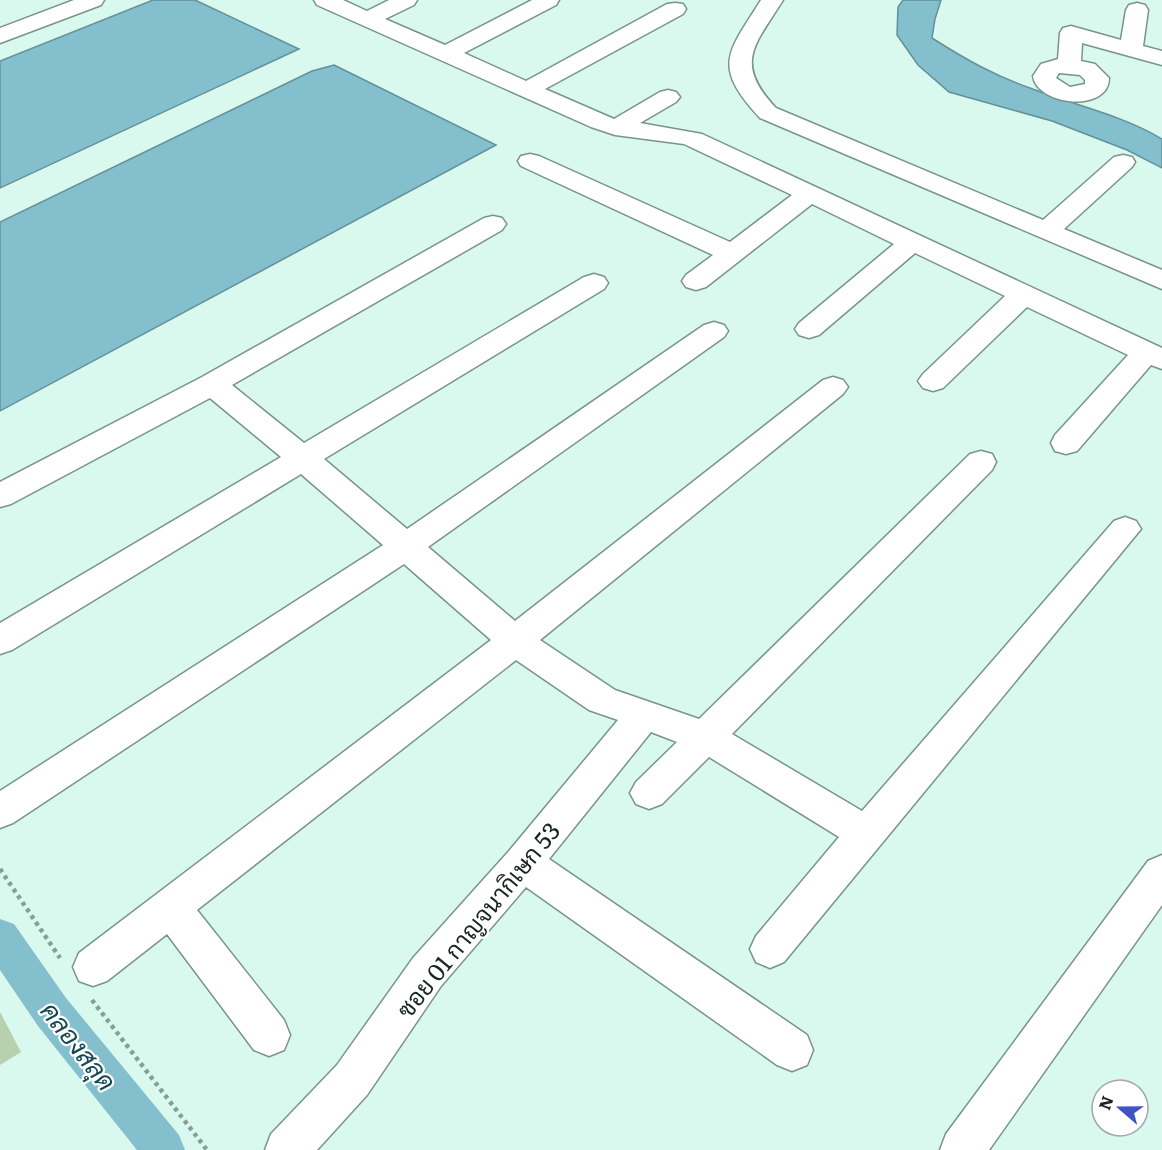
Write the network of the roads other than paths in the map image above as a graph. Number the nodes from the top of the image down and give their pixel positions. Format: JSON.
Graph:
{"nodes":[{"id":1,"x":36,"y":0,"type":"edge"},
{"id":2,"x":93,"y":0,"type":"edge"},
{"id":3,"x":325,"y":0,"type":"edge"},
{"id":4,"x":406,"y":0,"type":"edge"},
{"id":5,"x":548,"y":0,"type":"edge"},
{"id":6,"x":772,"y":0,"type":"edge"},
{"id":7,"x":675,"y":9,"type":"dead end"},
{"id":8,"x":1137,"y":10,"type":"dead end"},
{"id":9,"x":0,"y":15,"type":"edge"},
{"id":10,"x":367,"y":19,"type":"junction"},
{"id":11,"x":0,"y":36,"type":"edge"},
{"id":12,"x":1131,"y":49,"type":"junction"},
{"id":13,"x":446,"y":54,"type":"junction"},
{"id":14,"x":1162,"y":58,"type":"edge"},
{"id":15,"x":1069,"y":65,"type":"dead end"},
{"id":16,"x":526,"y":90,"type":"junction"},
{"id":17,"x":668,"y":97,"type":"dead end"},
{"id":18,"x":615,"y":128,"type":"junction"},
{"id":19,"x":530,"y":161,"type":"dead end"},
{"id":20,"x":1124,"y":162,"type":"dead end"},
{"id":21,"x":808,"y":195,"type":"junction"},
{"id":22,"x":493,"y":224,"type":"dead end"},
{"id":23,"x":1046,"y":231,"type":"junction"},
{"id":24,"x":912,"y":242,"type":"junction"},
{"id":25,"x":731,"y":253,"type":"junction"},
{"id":26,"x":1162,"y":280,"type":"edge"},
{"id":27,"x":696,"y":281,"type":"dead end"},
{"id":28,"x":594,"y":283,"type":"dead end"},
{"id":29,"x":1024,"y":294,"type":"junction"},
{"id":30,"x":809,"y":329,"type":"dead end"},
{"id":31,"x":714,"y":331,"type":"dead end"},
{"id":32,"x":1154,"y":356,"type":"edge"},
{"id":33,"x":933,"y":381,"type":"dead end"},
{"id":34,"x":212,"y":384,"type":"junction"},
{"id":35,"x":833,"y":387,"type":"dead end"},
{"id":36,"x":1066,"y":443,"type":"dead end"},
{"id":37,"x":303,"y":458,"type":"junction"},
{"id":38,"x":981,"y":462,"type":"dead end"},
{"id":39,"x":0,"y":496,"type":"edge"},
{"id":40,"x":1125,"y":529,"type":"dead end"},
{"id":41,"x":404,"y":548,"type":"junction"},
{"id":42,"x":0,"y":640,"type":"edge"},
{"id":43,"x":515,"y":641,"type":"junction"},
{"id":44,"x":643,"y":716,"type":"junction"},
{"id":45,"x":704,"y":736,"type":"junction"},
{"id":46,"x":649,"y":793,"type":"dead end"},
{"id":47,"x":0,"y":811,"type":"edge"},
{"id":48,"x":866,"y":833,"type":"junction"},
{"id":49,"x":523,"y":863,"type":"junction"},
{"id":50,"x":1162,"y":873,"type":"edge"},
{"id":51,"x":171,"y":908,"type":"junction"},
{"id":52,"x":770,"y":949,"type":"dead end"},
{"id":53,"x":81,"y":974,"type":"road end"},
{"id":54,"x":269,"y":1035,"type":"dead end"},
{"id":55,"x":792,"y":1050,"type":"dead end"},
{"id":56,"x":286,"y":1150,"type":"edge"},
{"id":57,"x":962,"y":1150,"type":"edge"}],
"edges":[{"from":1,"to":9,"type":"street"},
{"from":2,"to":11,"type":"street"},
{"from":3,"to":10,"type":"street"},
{"from":4,"to":10,"type":"street"},
{"from":5,"to":13,"type":"street"},
{"from":6,"to":23,"type":"street"},
{"from":7,"to":16,"type":"street"},
{"from":8,"to":12,"type":"street"},
{"from":10,"to":13,"type":"street"},
{"from":12,"to":14,"type":"street"},
{"from":12,"to":15,"type":"street"},
{"from":13,"to":16,"type":"street"},
{"from":16,"to":18,"type":"street"},
{"from":17,"to":18,"type":"street"},
{"from":18,"to":21,"type":"street"},
{"from":19,"to":25,"type":"street"},
{"from":20,"to":23,"type":"street"},
{"from":21,"to":24,"type":"street"},
{"from":21,"to":25,"type":"street"},
{"from":22,"to":34,"type":"street"},
{"from":23,"to":26,"type":"street"},
{"from":24,"to":29,"type":"street"},
{"from":24,"to":30,"type":"street"},
{"from":25,"to":27,"type":"street"},
{"from":28,"to":37,"type":"street"},
{"from":29,"to":32,"type":"street"},
{"from":29,"to":33,"type":"street"},
{"from":31,"to":41,"type":"street"},
{"from":32,"to":36,"type":"street"},
{"from":34,"to":37,"type":"street"},
{"from":34,"to":39,"type":"street"},
{"from":35,"to":43,"type":"street"},
{"from":37,"to":41,"type":"street"},
{"from":37,"to":42,"type":"street"},
{"from":38,"to":45,"type":"street"},
{"from":40,"to":48,"type":"street"},
{"from":41,"to":43,"type":"street"},
{"from":41,"to":47,"type":"street"},
{"from":43,"to":44,"type":"street"},
{"from":43,"to":51,"type":"street"},
{"from":44,"to":45,"type":"street"},
{"from":44,"to":49,"type":"street","name":"ซอย 01 กาญจนากิเษก 53"},
{"from":45,"to":46,"type":"street"},
{"from":45,"to":48,"type":"street"},
{"from":48,"to":52,"type":"street"},
{"from":49,"to":55,"type":"street"},
{"from":49,"to":56,"type":"street","name":"ซอย 01 กาญจนากิเษก 53"},
{"from":50,"to":57,"type":"street"},
{"from":51,"to":53,"type":"street"},
{"from":51,"to":54,"type":"street"}]}
